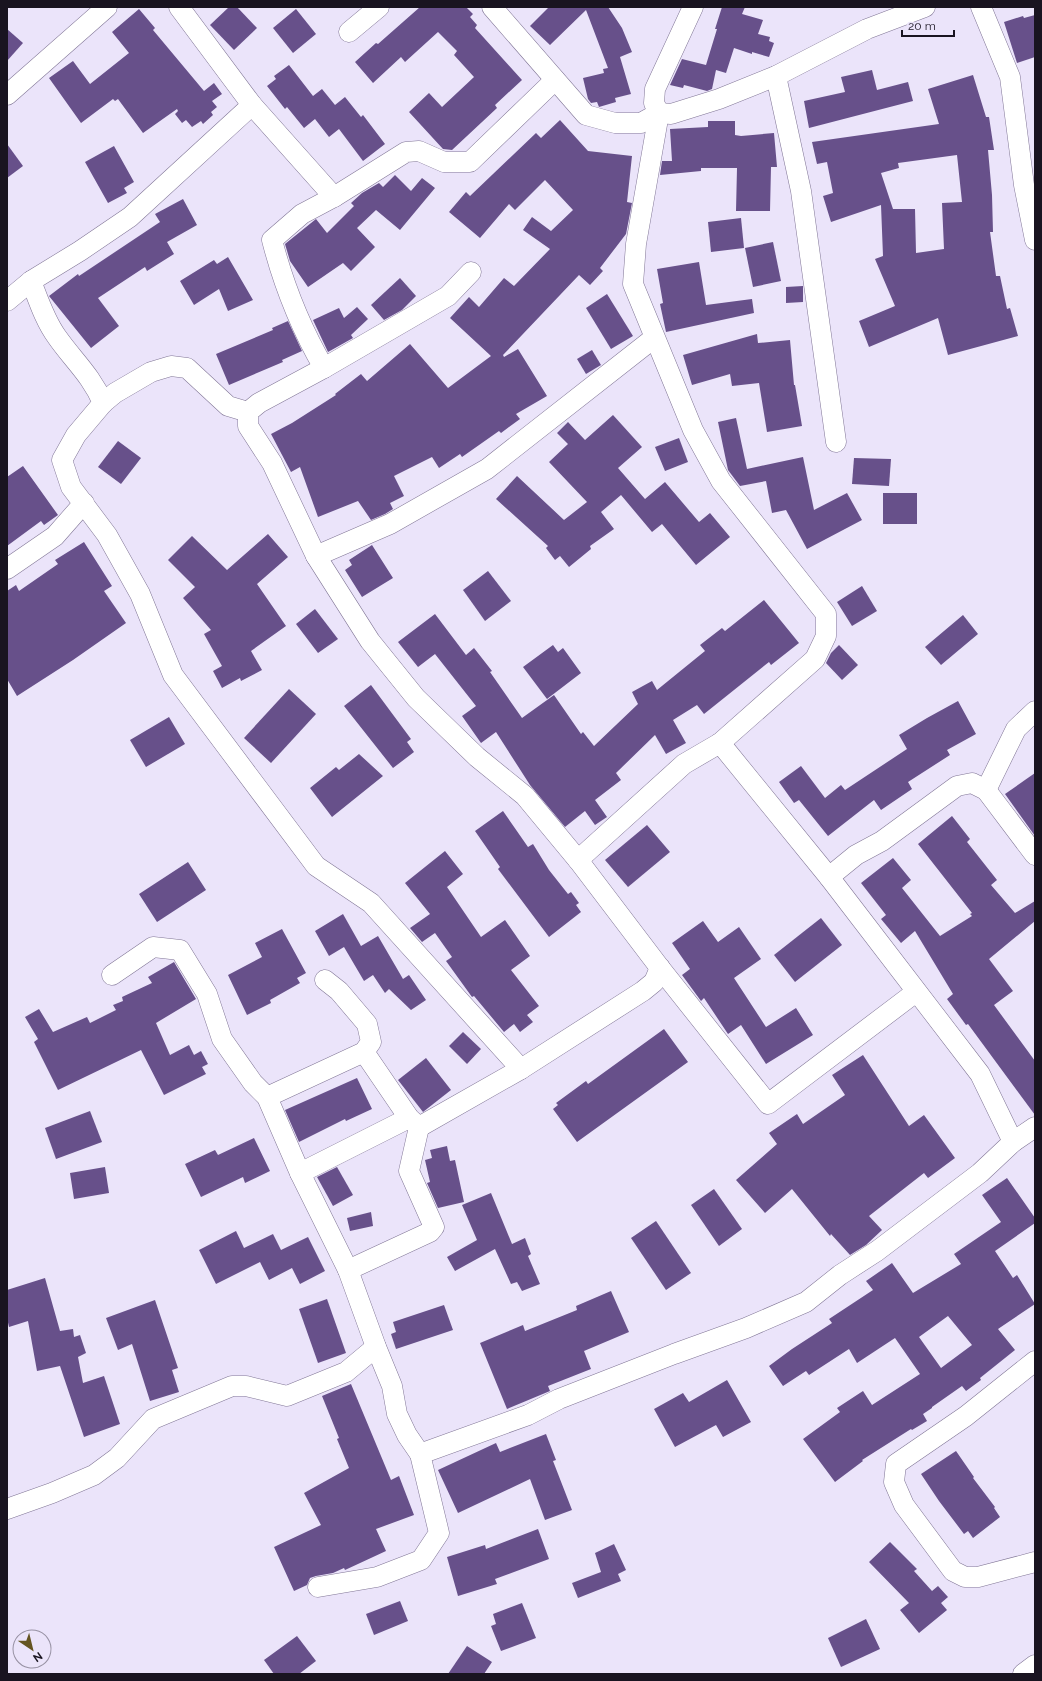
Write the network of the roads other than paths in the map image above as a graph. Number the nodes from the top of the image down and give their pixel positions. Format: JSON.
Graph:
{"nodes":[{"id":1,"x":107,"y":7,"type":"edge"},
{"id":2,"x":178,"y":7,"type":"edge"},
{"id":3,"x":378,"y":7,"type":"edge"},
{"id":4,"x":492,"y":7,"type":"edge"},
{"id":5,"x":693,"y":7,"type":"edge"},
{"id":6,"x":925,"y":7,"type":"edge"},
{"id":7,"x":982,"y":7,"type":"edge"},
{"id":8,"x":349,"y":32,"type":"dead end"},
{"id":9,"x":776,"y":76,"type":"junction"},
{"id":10,"x":555,"y":80,"type":"junction"},
{"id":11,"x":7,"y":95,"type":"edge"},
{"id":12,"x":252,"y":105,"type":"junction"},
{"id":13,"x":659,"y":113,"type":"junction"},
{"id":14,"x":334,"y":197,"type":"junction"},
{"id":15,"x":1035,"y":240,"type":"edge"},
{"id":16,"x":471,"y":272,"type":"dead end"},
{"id":17,"x":31,"y":280,"type":"junction"},
{"id":18,"x":7,"y":301,"type":"edge"},
{"id":19,"x":654,"y":338,"type":"junction"},
{"id":20,"x":324,"y":368,"type":"junction"},
{"id":21,"x":103,"y":403,"type":"junction"},
{"id":22,"x":248,"y":412,"type":"junction"},
{"id":23,"x":836,"y":442,"type":"dead end"},
{"id":24,"x":84,"y":503,"type":"junction"},
{"id":25,"x":316,"y":556,"type":"junction"},
{"id":26,"x":7,"y":569,"type":"edge"},
{"id":27,"x":1035,"y":711,"type":"edge"},
{"id":28,"x":720,"y":743,"type":"junction"},
{"id":29,"x":986,"y":790,"type":"junction"},
{"id":30,"x":1035,"y":855,"type":"edge"},
{"id":31,"x":578,"y":860,"type":"junction"},
{"id":32,"x":829,"y":877,"type":"junction"},
{"id":33,"x":660,"y":968,"type":"junction"},
{"id":34,"x":112,"y":975,"type":"dead end"},
{"id":35,"x":325,"y":980,"type":"dead end"},
{"id":36,"x":916,"y":992,"type":"junction"},
{"id":37,"x":364,"y":1052,"type":"junction"},
{"id":38,"x":521,"y":1069,"type":"junction"},
{"id":39,"x":267,"y":1097,"type":"junction"},
{"id":40,"x":414,"y":1123,"type":"junction"},
{"id":41,"x":1035,"y":1127,"type":"edge"},
{"id":42,"x":1013,"y":1142,"type":"junction"},
{"id":43,"x":300,"y":1173,"type":"junction"},
{"id":44,"x":348,"y":1270,"type":"junction"},
{"id":45,"x":376,"y":1347,"type":"junction"},
{"id":46,"x":1035,"y":1361,"type":"edge"},
{"id":47,"x":420,"y":1454,"type":"junction"},
{"id":48,"x":7,"y":1509,"type":"edge"},
{"id":49,"x":1035,"y":1562,"type":"edge"},
{"id":50,"x":318,"y":1587,"type":"dead end"},
{"id":51,"x":1035,"y":1665,"type":"edge"},
{"id":52,"x":1023,"y":1674,"type":"edge"}],
"edges":[{"from":1,"to":11,"type":"street"},
{"from":2,"to":12,"type":"street"},
{"from":3,"to":8,"type":"street"},
{"from":4,"to":10,"type":"street"},
{"from":5,"to":13,"type":"street"},
{"from":6,"to":9,"type":"street"},
{"from":7,"to":15,"type":"street"},
{"from":9,"to":13,"type":"street"},
{"from":9,"to":23,"type":"street"},
{"from":10,"to":13,"type":"street"},
{"from":10,"to":14,"type":"street"},
{"from":12,"to":14,"type":"street"},
{"from":12,"to":17,"type":"street"},
{"from":13,"to":19,"type":"street"},
{"from":14,"to":20,"type":"street"},
{"from":16,"to":20,"type":"street"},
{"from":17,"to":18,"type":"street"},
{"from":17,"to":21,"type":"street"},
{"from":19,"to":25,"type":"street"},
{"from":19,"to":28,"type":"street"},
{"from":20,"to":22,"type":"street"},
{"from":21,"to":22,"type":"street"},
{"from":21,"to":24,"type":"street"},
{"from":22,"to":25,"type":"street"},
{"from":24,"to":26,"type":"street"},
{"from":24,"to":38,"type":"street"},
{"from":25,"to":31,"type":"street"},
{"from":27,"to":29,"type":"street"},
{"from":28,"to":31,"type":"street"},
{"from":28,"to":32,"type":"street"},
{"from":29,"to":30,"type":"street"},
{"from":29,"to":32,"type":"street"},
{"from":31,"to":33,"type":"street"},
{"from":32,"to":36,"type":"street"},
{"from":33,"to":36,"type":"street"},
{"from":33,"to":38,"type":"street"},
{"from":34,"to":39,"type":"street"},
{"from":35,"to":37,"type":"street"},
{"from":36,"to":42,"type":"street"},
{"from":37,"to":39,"type":"street"},
{"from":37,"to":40,"type":"street"},
{"from":38,"to":40,"type":"street"},
{"from":39,"to":43,"type":"street"},
{"from":40,"to":43,"type":"street"},
{"from":40,"to":44,"type":"street"},
{"from":41,"to":42,"type":"street"},
{"from":42,"to":47,"type":"street"},
{"from":43,"to":44,"type":"street"},
{"from":44,"to":45,"type":"street"},
{"from":45,"to":47,"type":"street"},
{"from":45,"to":48,"type":"street"},
{"from":46,"to":49,"type":"street"},
{"from":47,"to":50,"type":"street"},
{"from":51,"to":52,"type":"street"}]}
